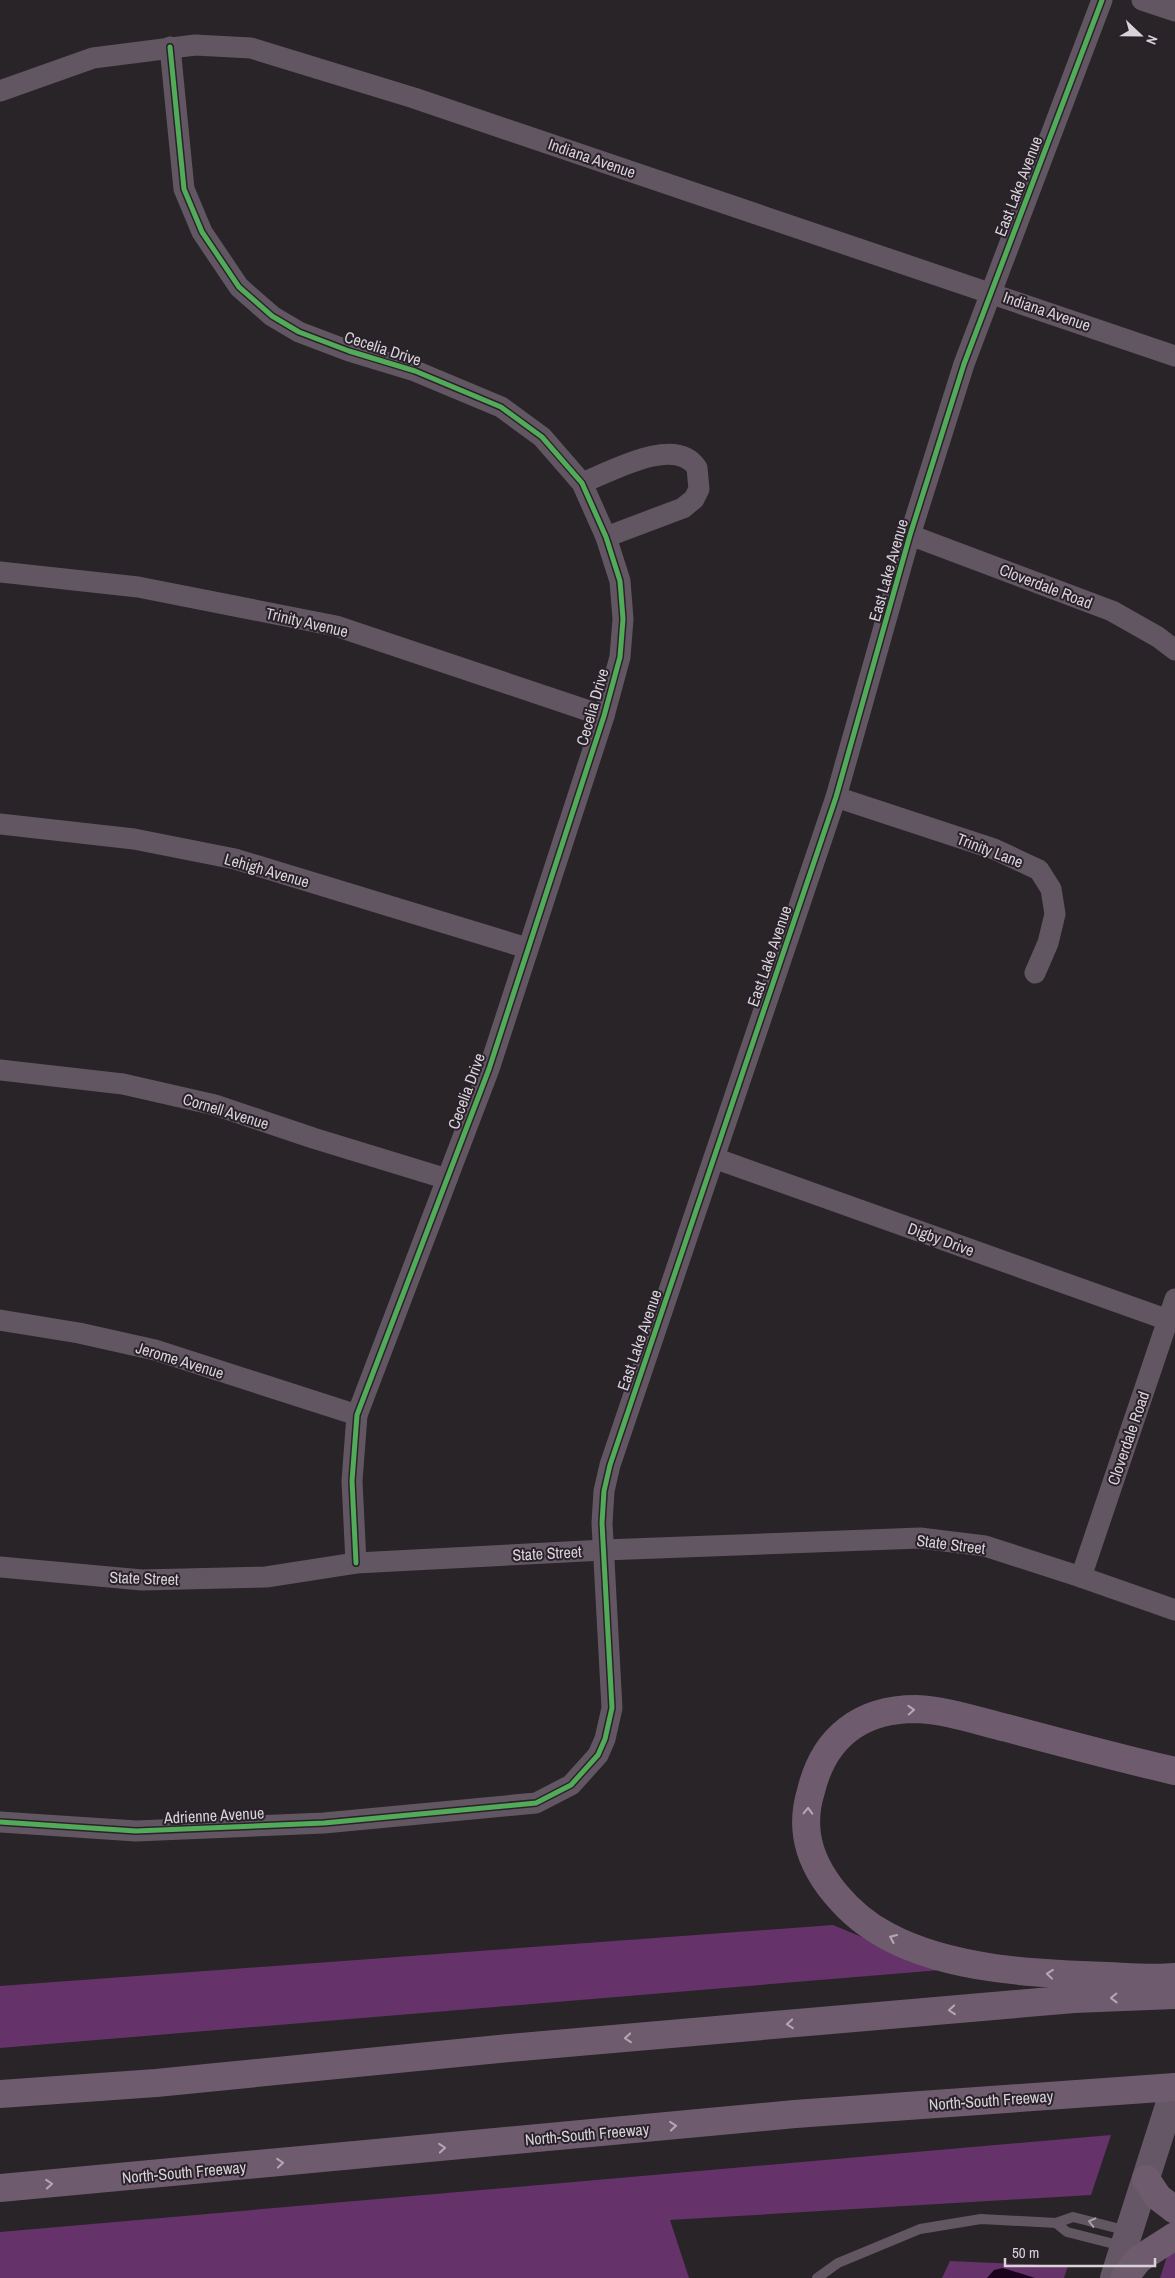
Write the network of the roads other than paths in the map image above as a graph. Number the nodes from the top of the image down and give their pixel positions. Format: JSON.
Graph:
{"nodes":[{"id":1,"x":1102,"y":0,"type":"edge"},
{"id":2,"x":1142,"y":0,"type":"edge"},
{"id":3,"x":1175,"y":12,"type":"edge"},
{"id":4,"x":170,"y":47,"type":"junction"},
{"id":5,"x":0,"y":91,"type":"edge"},
{"id":6,"x":991,"y":292,"type":"junction"},
{"id":7,"x":1175,"y":356,"type":"edge"},
{"id":8,"x":582,"y":483,"type":"junction"},
{"id":9,"x":910,"y":535,"type":"junction"},
{"id":10,"x":606,"y":537,"type":"junction"},
{"id":11,"x":0,"y":572,"type":"edge"},
{"id":12,"x":1175,"y":650,"type":"edge"},
{"id":13,"x":604,"y":716,"type":"junction"},
{"id":14,"x":836,"y":797,"type":"junction"},
{"id":15,"x":0,"y":824,"type":"edge"},
{"id":16,"x":527,"y":948,"type":"junction"},
{"id":17,"x":1035,"y":973,"type":"dead end"},
{"id":18,"x":0,"y":1070,"type":"edge"},
{"id":19,"x":714,"y":1158,"type":"junction"},
{"id":20,"x":447,"y":1179,"type":"junction"},
{"id":21,"x":1175,"y":1299,"type":"edge"},
{"id":22,"x":0,"y":1320,"type":"edge"},
{"id":23,"x":1168,"y":1320,"type":"junction"},
{"id":24,"x":357,"y":1415,"type":"junction"},
{"id":25,"x":604,"y":1550,"type":"junction"},
{"id":26,"x":356,"y":1563,"type":"junction"},
{"id":27,"x":0,"y":1567,"type":"edge"},
{"id":28,"x":1081,"y":1577,"type":"junction"},
{"id":29,"x":1175,"y":1610,"type":"edge"},
{"id":30,"x":1174,"y":1771,"type":"edge"},
{"id":31,"x":429,"y":1813,"type":"joint"},
{"id":32,"x":0,"y":1822,"type":"edge"},
{"id":33,"x":1170,"y":1986,"type":"edge"},
{"id":34,"x":1175,"y":2087,"type":"edge"},
{"id":35,"x":0,"y":2094,"type":"edge"},
{"id":36,"x":1146,"y":2179,"type":"junction"},
{"id":37,"x":0,"y":2188,"type":"edge"},
{"id":38,"x":1175,"y":2210,"type":"edge"},
{"id":39,"x":1056,"y":2224,"type":"junction"},
{"id":40,"x":1175,"y":2236,"type":"edge"},
{"id":41,"x":1127,"y":2239,"type":"junction"},
{"id":42,"x":817,"y":2278,"type":"edge"},
{"id":43,"x":1114,"y":2278,"type":"edge"},
{"id":44,"x":1124,"y":2278,"type":"edge"}],
"edges":[{"from":1,"to":6,"type":"street","name":"East Lake Avenue"},
{"from":2,"to":3,"type":"street"},
{"from":4,"to":5,"type":"street","name":"Indiana Avenue"},
{"from":4,"to":6,"type":"street","name":"Indiana Avenue"},
{"from":4,"to":8,"type":"street","name":"Cecelia Drive"},
{"from":6,"to":7,"type":"street","name":"Indiana Avenue"},
{"from":6,"to":9,"type":"street","name":"East Lake Avenue"},
{"from":8,"to":10,"type":"street","name":"Cecelia Drive"},
{"from":8,"to":10,"type":"street"},
{"from":9,"to":12,"type":"street","name":"Cloverdale Road"},
{"from":9,"to":14,"type":"street","name":"East Lake Avenue"},
{"from":10,"to":13,"type":"street","name":"Cecelia Drive"},
{"from":11,"to":13,"type":"street","name":"Trinity Avenue"},
{"from":13,"to":16,"type":"street","name":"Cecelia Drive"},
{"from":14,"to":17,"type":"street","name":"Trinity Lane"},
{"from":14,"to":19,"type":"street","name":"East Lake Avenue"},
{"from":15,"to":16,"type":"street","name":"Lehigh Avenue"},
{"from":16,"to":20,"type":"street","name":"Cecelia Drive"},
{"from":18,"to":20,"type":"street","name":"Cornell Avenue"},
{"from":19,"to":23,"type":"street","name":"Digby Drive"},
{"from":19,"to":25,"type":"street","name":"East Lake Avenue"},
{"from":20,"to":24,"type":"street","name":"Cecelia Drive"},
{"from":21,"to":23,"type":"street","name":"Cloverdale Road"},
{"from":22,"to":24,"type":"street","name":"Jerome Avenue"},
{"from":23,"to":28,"type":"street","name":"Cloverdale Road"},
{"from":24,"to":26,"type":"street","name":"Cecelia Drive"},
{"from":25,"to":26,"type":"street","name":"State Street"},
{"from":25,"to":28,"type":"street","name":"State Street"},
{"from":25,"to":31,"type":"street","name":"East Lake Avenue"},
{"from":26,"to":27,"type":"street","name":"State Street"},
{"from":28,"to":29,"type":"street","name":"State Street"},
{"from":33,"to":30,"type":"highway","one_way":true},
{"from":31,"to":32,"type":"street","name":"Adrienne Avenue"},
{"from":33,"to":35,"type":"highway","one_way":true},
{"from":34,"to":36,"type":"main road"},
{"from":37,"to":34,"type":"highway","name":"North-South Freeway","one_way":true},
{"from":36,"to":38,"type":"highway"},
{"from":36,"to":41,"type":"main road"},
{"from":39,"to":41,"type":"lane"},
{"from":41,"to":39,"type":"lane","one_way":true},
{"from":39,"to":42,"type":"lane"},
{"from":40,"to":44,"type":"highway"},
{"from":41,"to":43,"type":"main road"}]}
